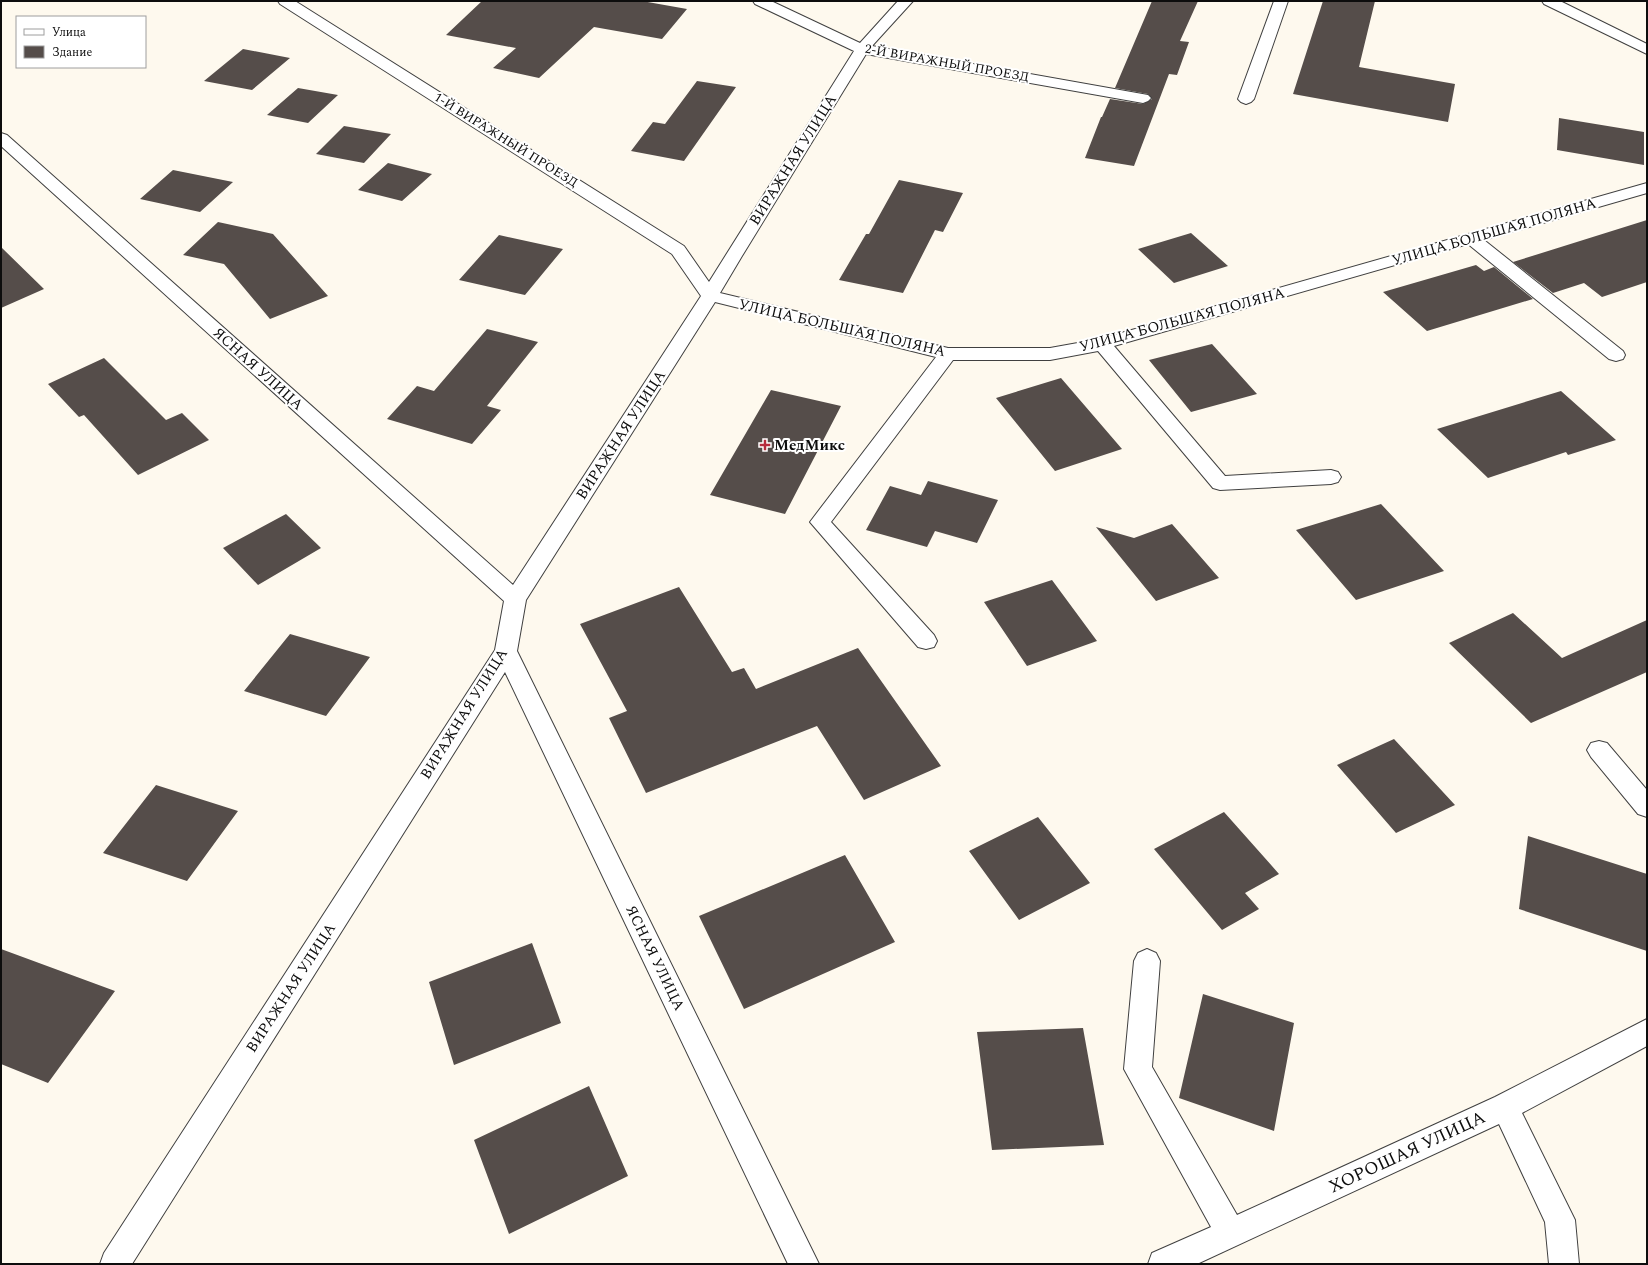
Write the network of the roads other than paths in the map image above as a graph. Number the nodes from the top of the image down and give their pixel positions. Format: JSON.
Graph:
{"nodes":[{"id":1,"x":285,"y":1,"type":"edge"},
{"id":2,"x":760,"y":1,"type":"edge"},
{"id":3,"x":906,"y":1,"type":"edge"},
{"id":4,"x":1281,"y":1,"type":"edge"},
{"id":5,"x":1549,"y":1,"type":"edge"},
{"id":6,"x":862,"y":49,"type":"junction"},
{"id":7,"x":1647,"y":50,"type":"edge"},
{"id":8,"x":1143,"y":98,"type":"dead end"},
{"id":9,"x":1246,"y":99,"type":"dead end"},
{"id":10,"x":1,"y":138,"type":"edge"},
{"id":11,"x":1647,"y":188,"type":"edge"},
{"id":12,"x":1472,"y":238,"type":"junction"},
{"id":13,"x":710,"y":296,"type":"junction"},
{"id":14,"x":1102,"y":344,"type":"junction"},
{"id":15,"x":948,"y":354,"type":"junction"},
{"id":16,"x":1616,"y":356,"type":"dead end"},
{"id":17,"x":1332,"y":477,"type":"dead end"},
{"id":18,"x":515,"y":599,"type":"junction"},
{"id":19,"x":926,"y":641,"type":"dead end"},
{"id":20,"x":506,"y":651,"type":"junction"},
{"id":21,"x":1599,"y":750,"type":"dead end"},
{"id":22,"x":1647,"y":807,"type":"edge"},
{"id":23,"x":1147,"y":961,"type":"dead end"},
{"id":24,"x":1647,"y":1032,"type":"edge"},
{"id":25,"x":1505,"y":1107,"type":"junction"},
{"id":26,"x":1231,"y":1233,"type":"junction"},
{"id":27,"x":115,"y":1264,"type":"edge"},
{"id":28,"x":804,"y":1264,"type":"edge"},
{"id":29,"x":1164,"y":1264,"type":"edge"},
{"id":30,"x":1564,"y":1264,"type":"edge"}],
"edges":[{"from":1,"to":13,"type":"street","name":"1-Й ВИРАЖНЫЙ ПРОЕЗД"},
{"from":2,"to":6,"type":"street","name":"2-Й ВИРАЖНЫЙ ПРОЕЗД"},
{"from":3,"to":6,"type":"street","name":"ВИРАЖНАЯ УЛИЦА"},
{"from":4,"to":9,"type":"street"},
{"from":5,"to":7,"type":"street"},
{"from":6,"to":8,"type":"street","name":"2-Й ВИРАЖНЫЙ ПРОЕЗД"},
{"from":6,"to":13,"type":"street","name":"ВИРАЖНАЯ УЛИЦА"},
{"from":10,"to":18,"type":"street","name":"ЯСНАЯ УЛИЦА"},
{"from":11,"to":12,"type":"street","name":"УЛИЦА БОЛЬШАЯ ПОЛЯНА"},
{"from":12,"to":14,"type":"street","name":"УЛИЦА БОЛЬШАЯ ПОЛЯНА"},
{"from":12,"to":16,"type":"street"},
{"from":13,"to":15,"type":"street","name":"УЛИЦА БОЛЬШАЯ ПОЛЯНА"},
{"from":13,"to":18,"type":"street","name":"ВИРАЖНАЯ УЛИЦА"},
{"from":14,"to":15,"type":"street","name":"УЛИЦА БОЛЬШАЯ ПОЛЯНА"},
{"from":14,"to":17,"type":"street"},
{"from":15,"to":19,"type":"street"},
{"from":18,"to":20,"type":"street","name":"ВИРАЖНАЯ УЛИЦА"},
{"from":20,"to":27,"type":"street","name":"ВИРАЖНАЯ УЛИЦА"},
{"from":20,"to":28,"type":"street","name":"ЯСНАЯ УЛИЦА"},
{"from":21,"to":22,"type":"street"},
{"from":23,"to":26,"type":"street"},
{"from":24,"to":25,"type":"street","name":"ХОРОШАЯ УЛИЦА"},
{"from":25,"to":26,"type":"street","name":"ХОРОШАЯ УЛИЦА"},
{"from":25,"to":30,"type":"street"},
{"from":26,"to":29,"type":"street","name":"ХОРОШАЯ УЛИЦА"}]}
